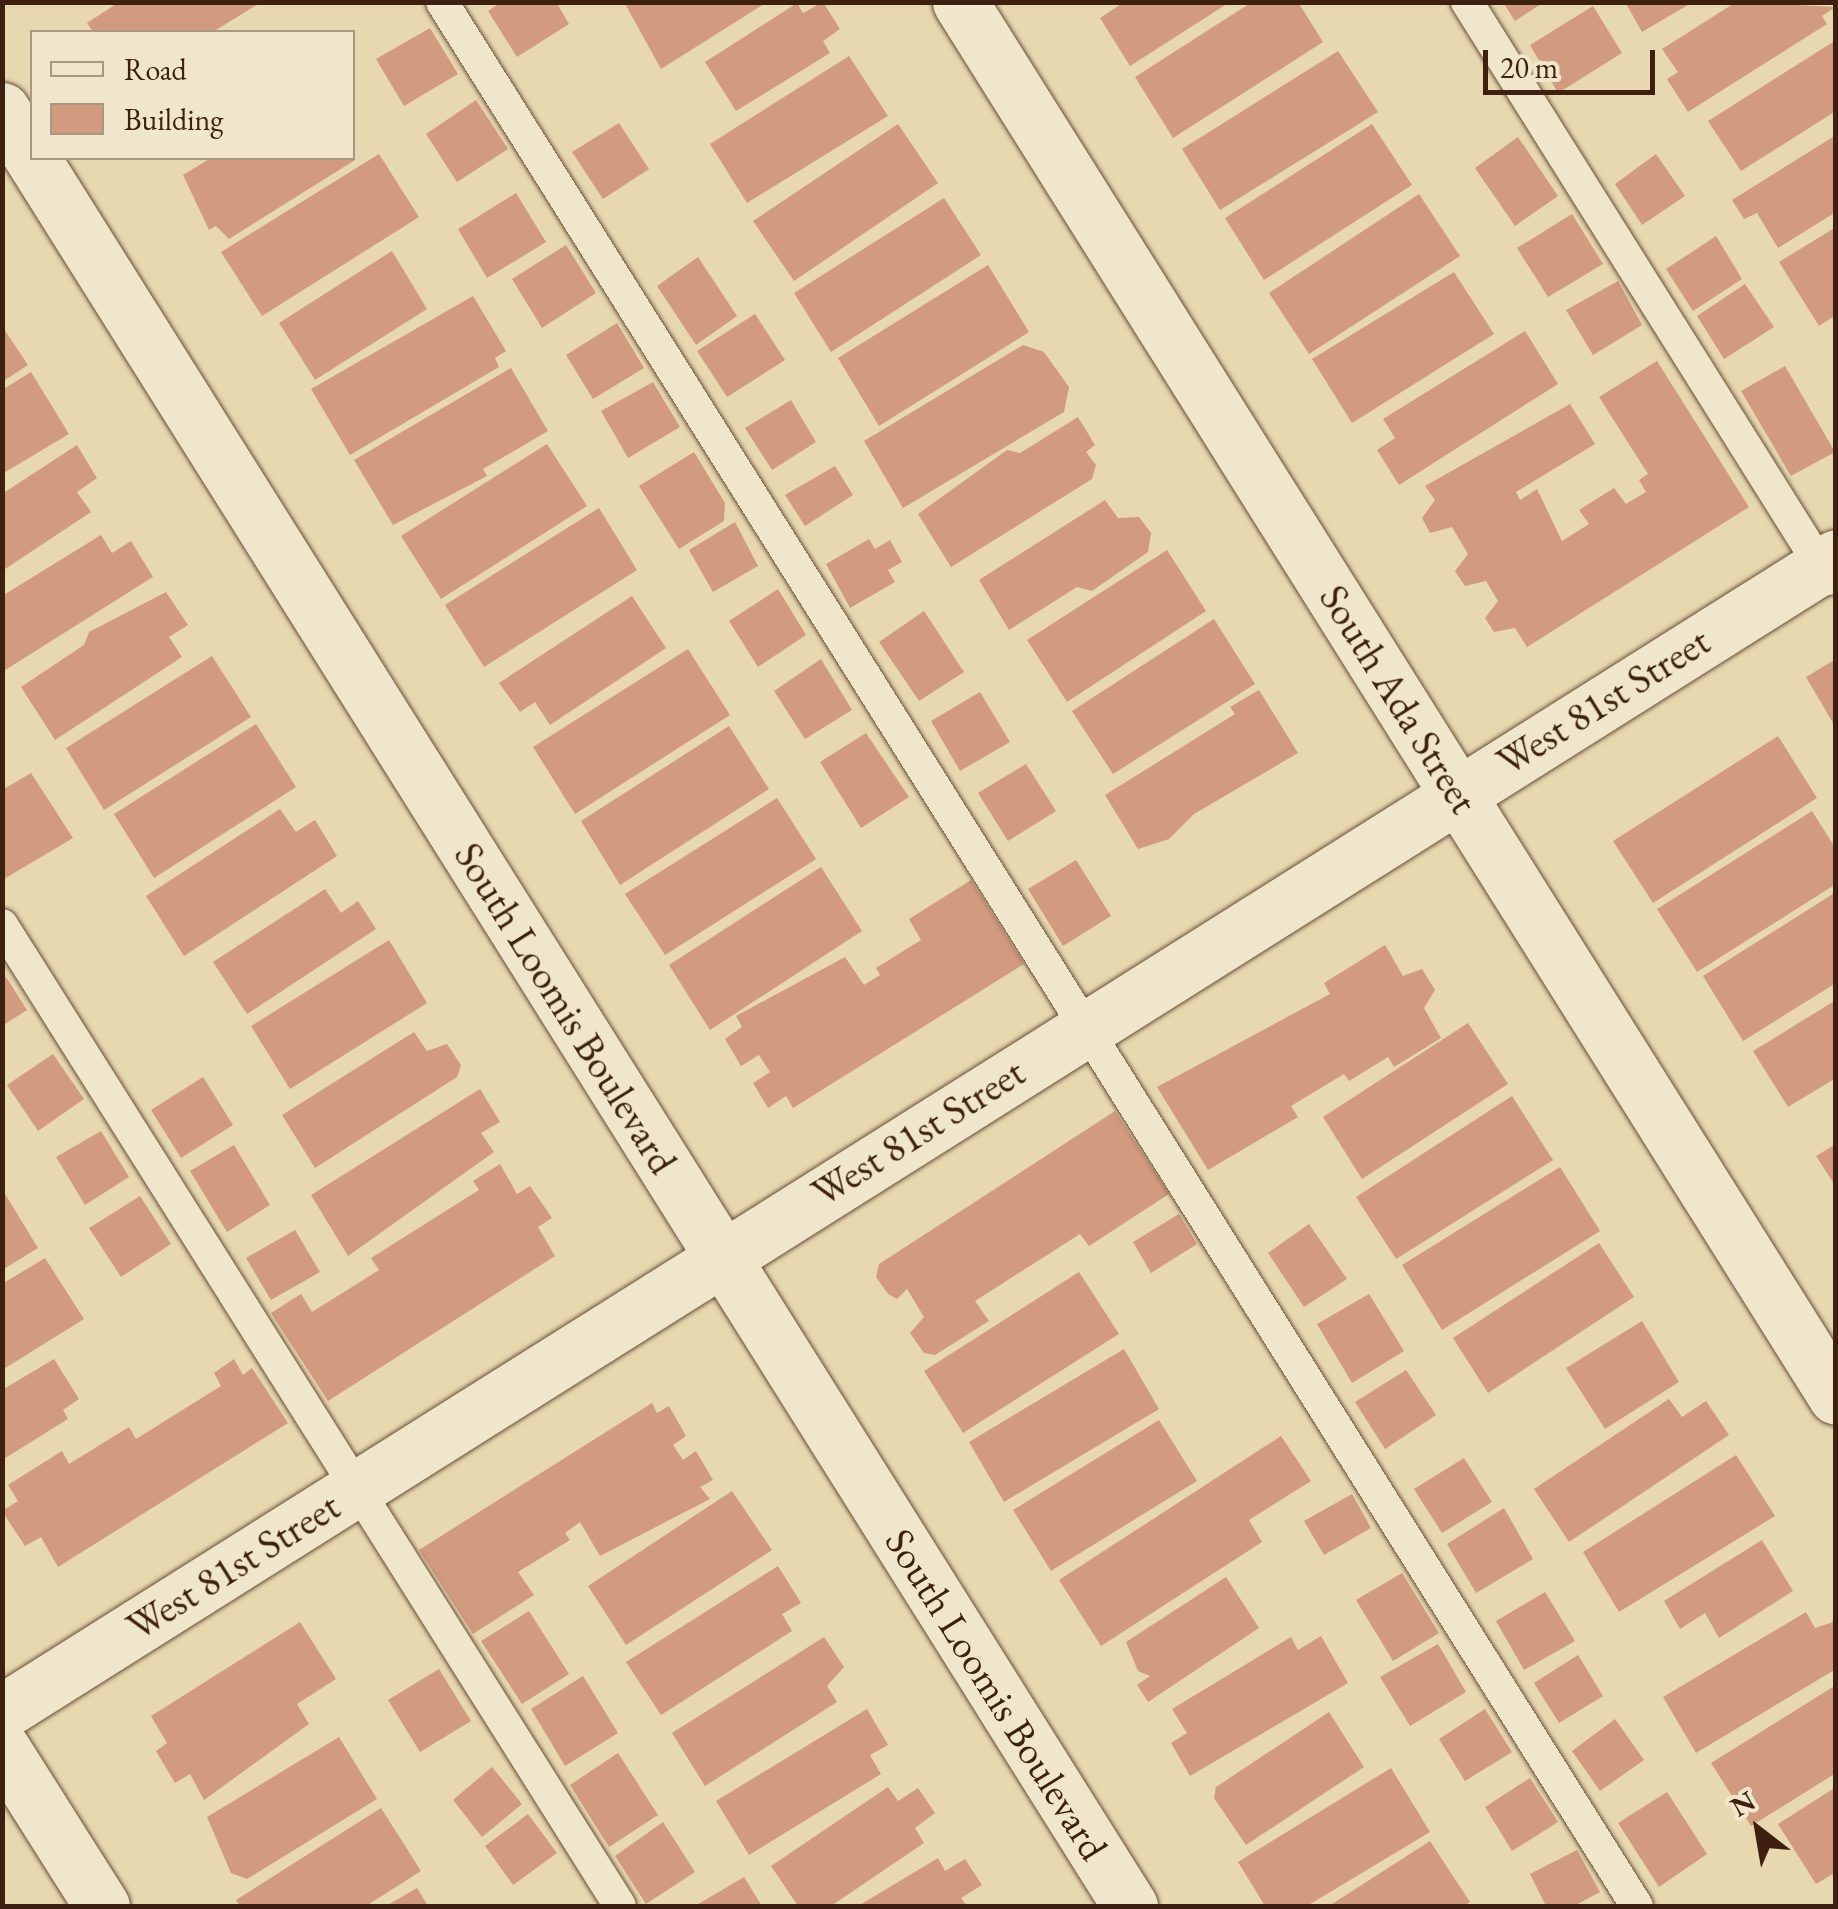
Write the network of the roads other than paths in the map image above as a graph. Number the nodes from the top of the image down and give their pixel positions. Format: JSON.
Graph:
{"nodes":[{"id":1,"x":442,"y":2,"type":"edge"},
{"id":2,"x":960,"y":2,"type":"edge"},
{"id":3,"x":1467,"y":2,"type":"edge"},
{"id":4,"x":2,"y":110,"type":"edge"},
{"id":5,"x":30,"y":155,"type":"edge"},
{"id":6,"x":33,"y":160,"type":"edge"},
{"id":7,"x":1831,"y":570,"type":"edge"},
{"id":8,"x":1458,"y":793,"type":"junction"},
{"id":9,"x":2,"y":926,"type":"edge"},
{"id":10,"x":1084,"y":1028,"type":"junction"},
{"id":11,"x":722,"y":1256,"type":"junction"},
{"id":12,"x":1836,"y":1397,"type":"edge"},
{"id":13,"x":357,"y":1488,"type":"junction"},
{"id":14,"x":2,"y":1712,"type":"edge"},
{"id":15,"x":2,"y":1748,"type":"edge"},
{"id":16,"x":102,"y":1906,"type":"edge"},
{"id":17,"x":620,"y":1906,"type":"edge"},
{"id":18,"x":1130,"y":1906,"type":"edge"},
{"id":19,"x":1637,"y":1906,"type":"edge"}],
"edges":[{"from":1,"to":10,"type":"lane"},
{"from":2,"to":8,"type":"street","name":"South Ada Street"},
{"from":3,"to":7,"type":"lane"},
{"from":4,"to":5,"type":"street","name":"South Loomis Boulevard"},
{"from":6,"to":11,"type":"street","name":"South Loomis Boulevard"},
{"from":7,"to":8,"type":"street","name":"West 81st Street"},
{"from":8,"to":10,"type":"street","name":"West 81st Street"},
{"from":8,"to":12,"type":"street","name":"South Ada Street"},
{"from":9,"to":13,"type":"lane"},
{"from":10,"to":11,"type":"street","name":"West 81st Street"},
{"from":10,"to":19,"type":"lane"},
{"from":11,"to":13,"type":"street","name":"West 81st Street"},
{"from":11,"to":18,"type":"street","name":"South Loomis Boulevard"},
{"from":13,"to":14,"type":"street","name":"West 81st Street"},
{"from":13,"to":17,"type":"lane"},
{"from":15,"to":16,"type":"street"}]}
